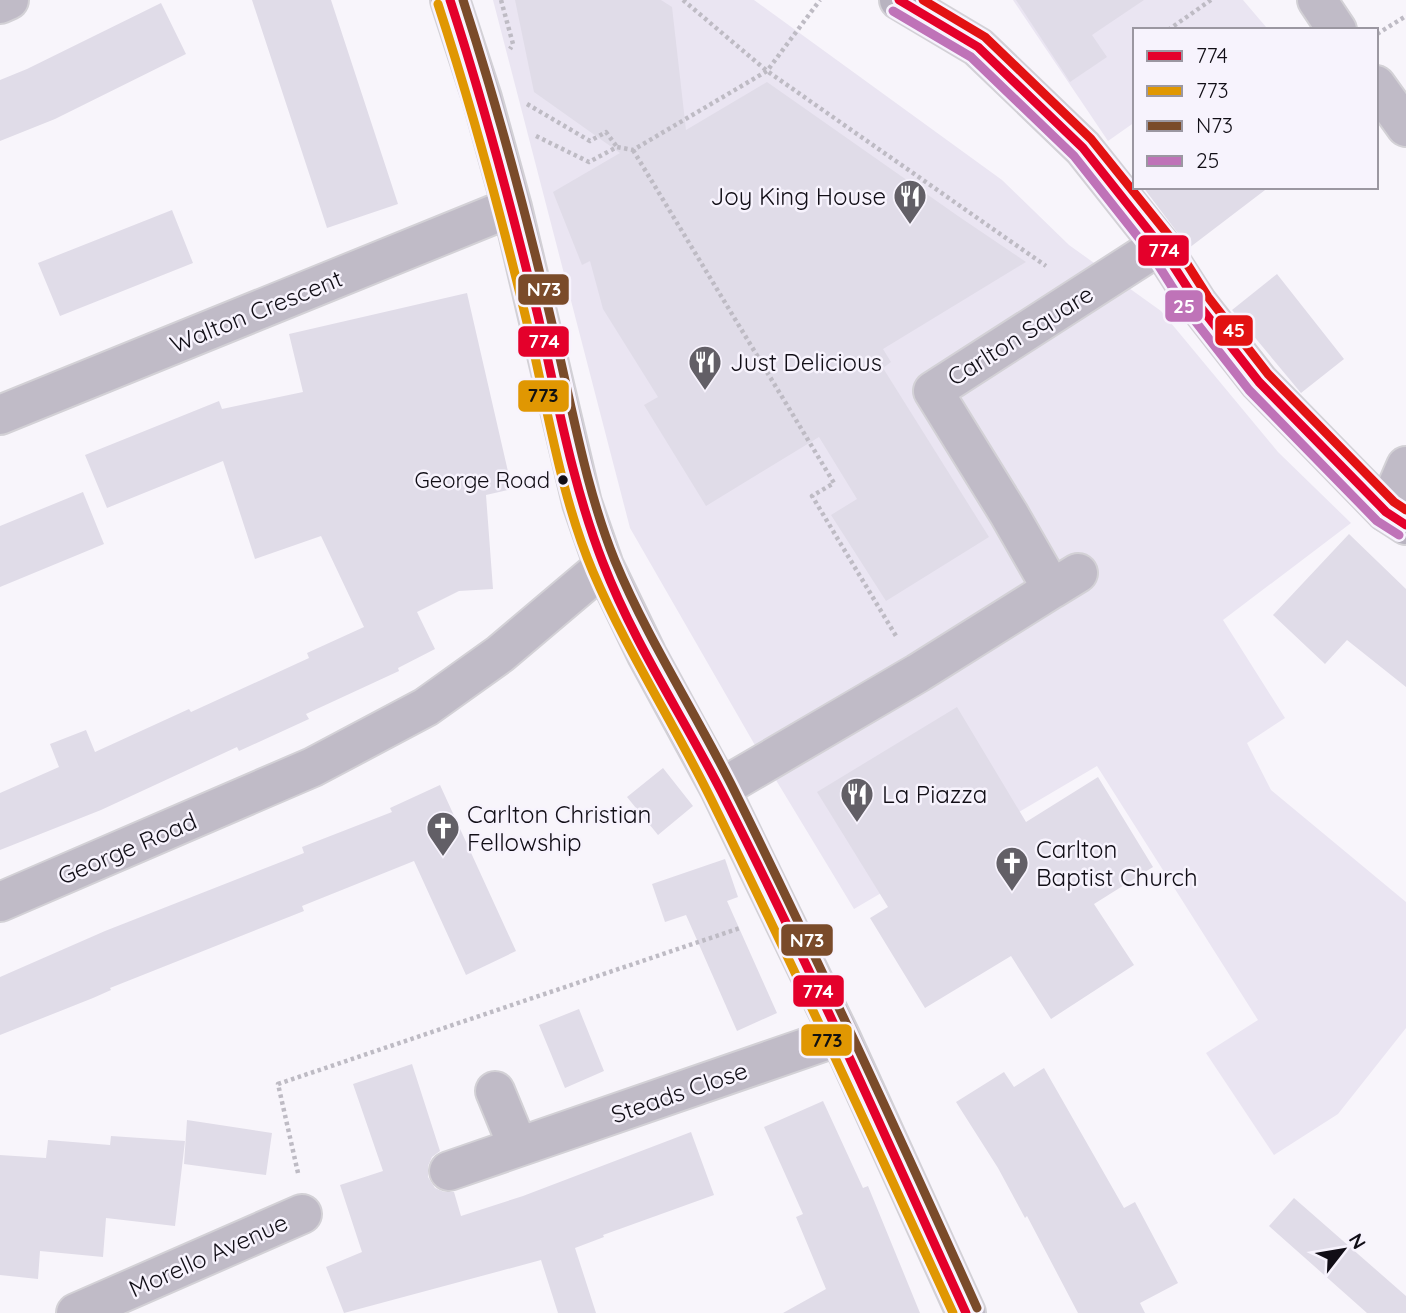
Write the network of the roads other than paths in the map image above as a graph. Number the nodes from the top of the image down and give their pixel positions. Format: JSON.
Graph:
{"nodes":[{"id":1,"x":9,"y":0,"type":"edge"},
{"id":2,"x":450,"y":0,"type":"edge"},
{"id":3,"x":899,"y":0,"type":"edge"},
{"id":4,"x":1317,"y":0,"type":"edge"},
{"id":5,"x":0,"y":4,"type":"edge"},
{"id":6,"x":1337,"y":28,"type":"edge"},
{"id":7,"x":1378,"y":88,"type":"edge"},
{"id":8,"x":1406,"y":127,"type":"edge"},
{"id":9,"x":512,"y":207,"type":"junction"},
{"id":10,"x":1160,"y":246,"type":"junction"},
{"id":11,"x":0,"y":415,"type":"edge"},
{"id":12,"x":1406,"y":467,"type":"edge"},
{"id":13,"x":1396,"y":518,"type":"edge"},
{"id":14,"x":604,"y":566,"type":"junction"},
{"id":15,"x":720,"y":789,"type":"junction"},
{"id":16,"x":0,"y":902,"type":"edge"},
{"id":17,"x":840,"y":1036,"type":"junction"},
{"id":18,"x":495,"y":1091,"type":"dead end"},
{"id":19,"x":519,"y":1147,"type":"junction"},
{"id":20,"x":449,"y":1171,"type":"dead end"},
{"id":21,"x":302,"y":1214,"type":"road end"},
{"id":22,"x":76,"y":1313,"type":"edge"},
{"id":23,"x":966,"y":1313,"type":"edge"}],
"edges":[{"from":1,"to":5,"type":"street"},
{"from":2,"to":9,"type":"street"},
{"from":3,"to":10,"type":"main road"},
{"from":4,"to":6,"type":"street"},
{"from":7,"to":8,"type":"street"},
{"from":9,"to":11,"type":"street","name":"Walton Crescent"},
{"from":9,"to":14,"type":"street"},
{"from":10,"to":13,"type":"main road"},
{"from":10,"to":15,"type":"street","name":"Carlton Square"},
{"from":12,"to":13,"type":"street"},
{"from":14,"to":15,"type":"street"},
{"from":14,"to":16,"type":"street","name":"George Road"},
{"from":15,"to":17,"type":"street"},
{"from":17,"to":19,"type":"street","name":"Steads Close"},
{"from":17,"to":23,"type":"street"},
{"from":18,"to":19,"type":"street"},
{"from":19,"to":20,"type":"street","name":"Steads Close"},
{"from":21,"to":22,"type":"street","name":"Morello Avenue"}]}
